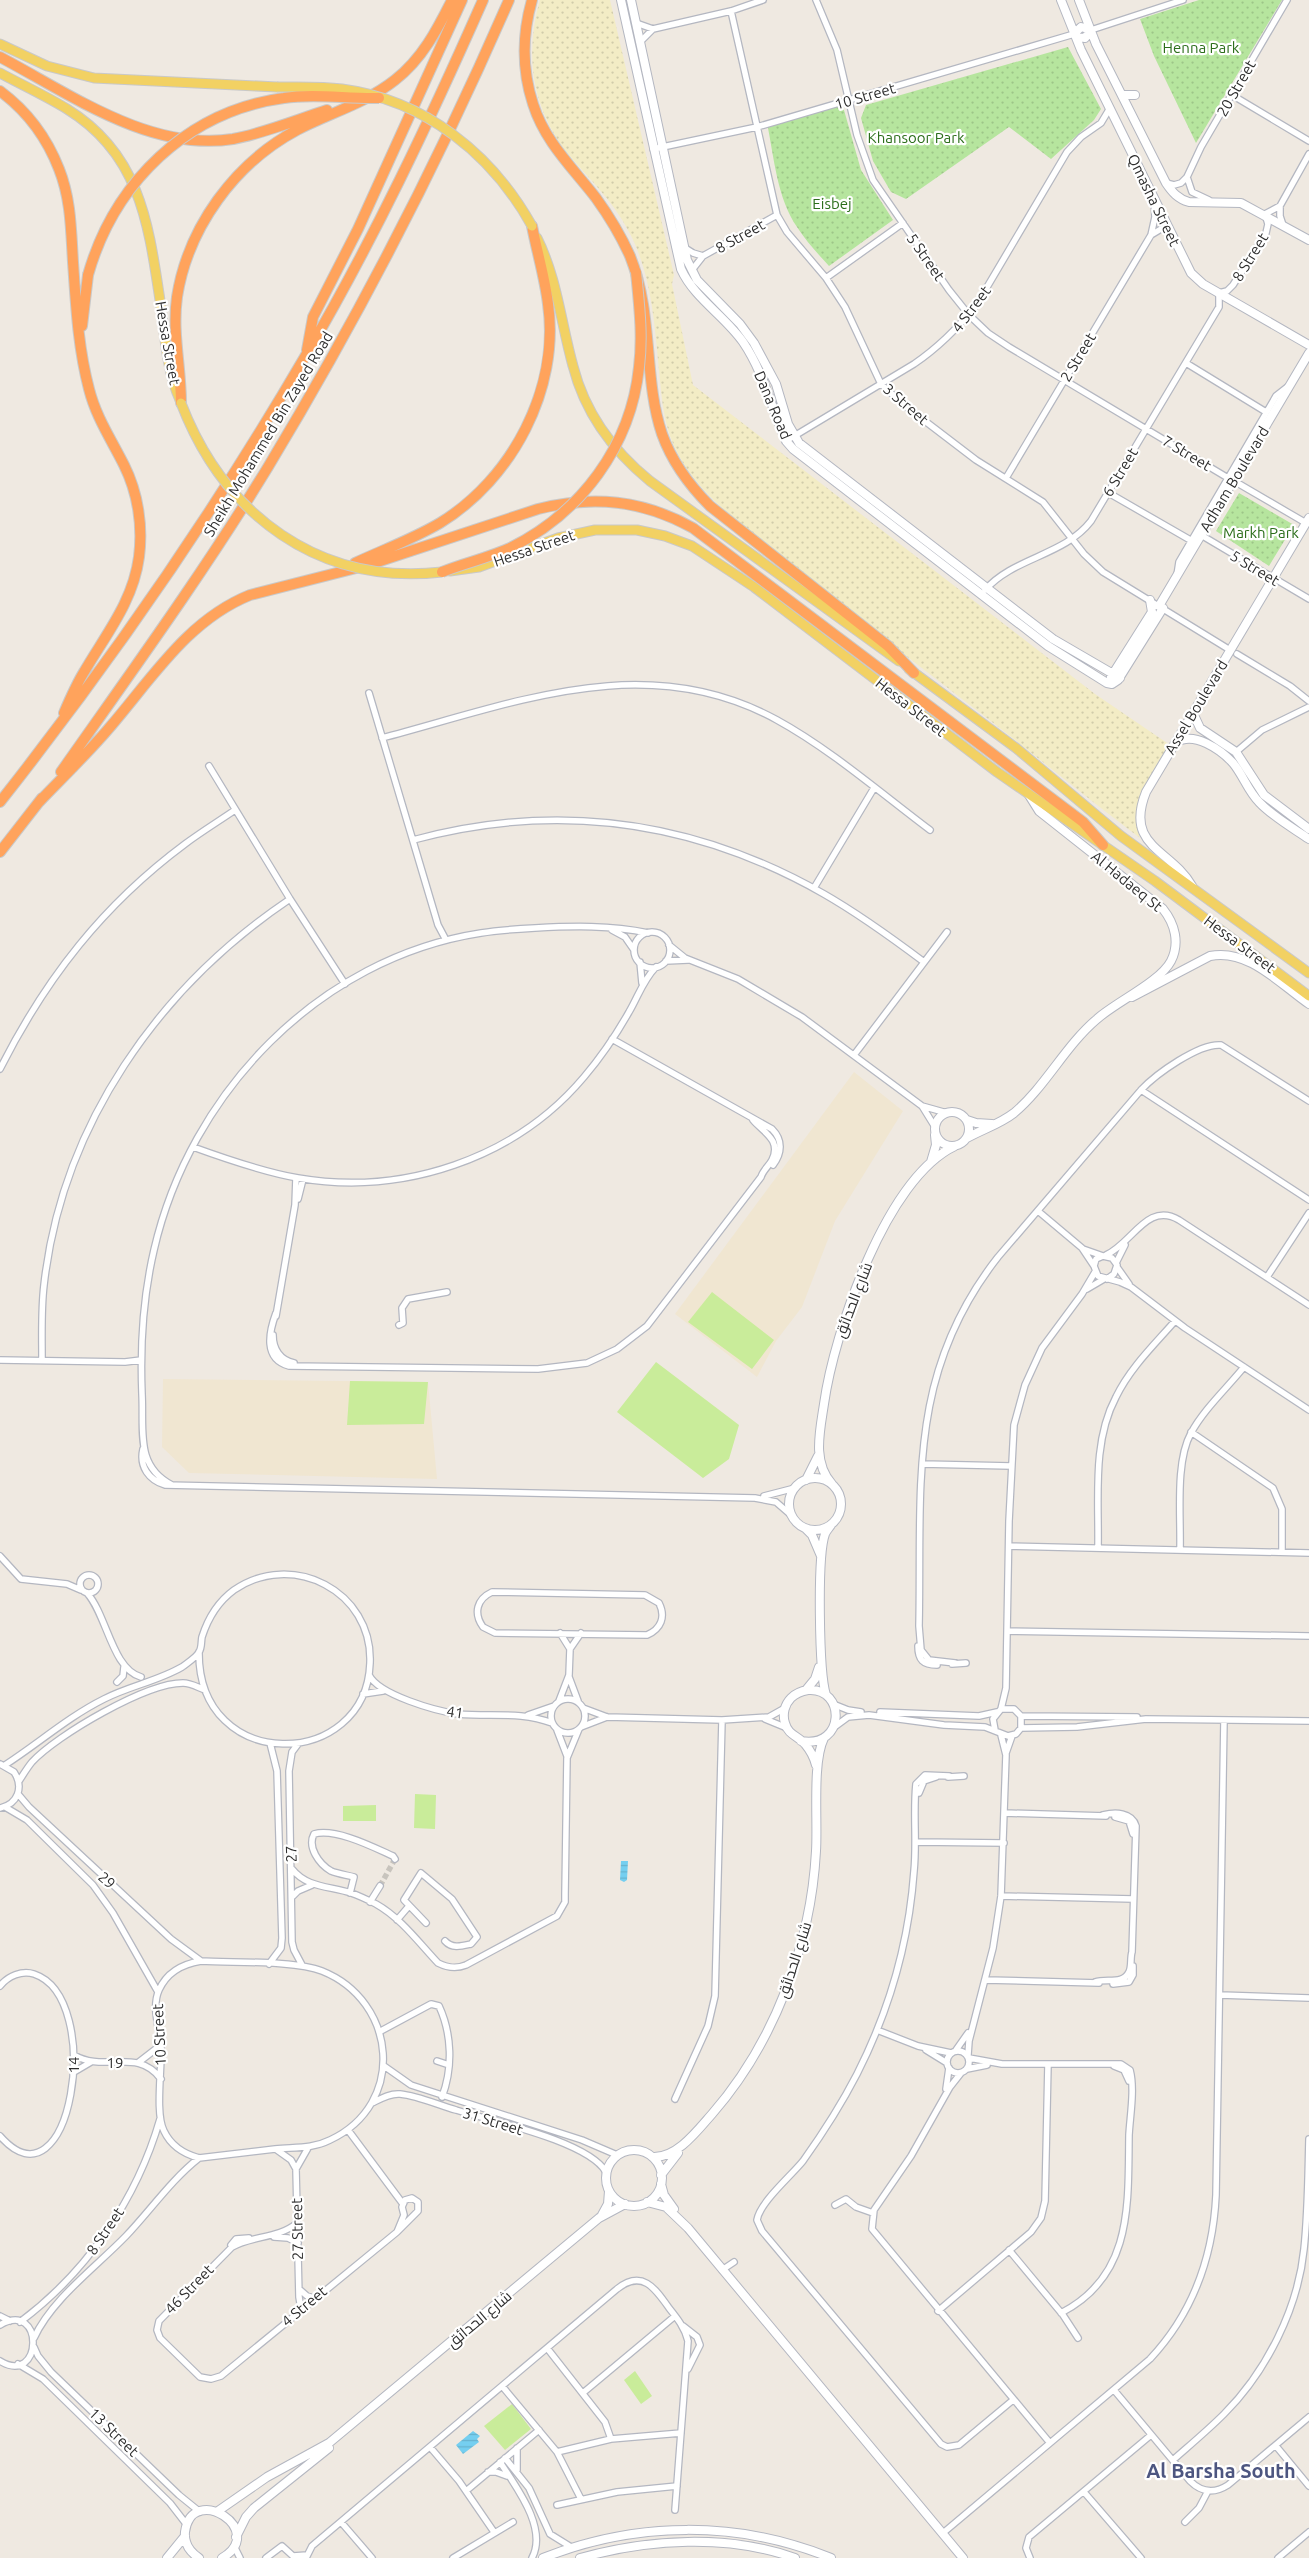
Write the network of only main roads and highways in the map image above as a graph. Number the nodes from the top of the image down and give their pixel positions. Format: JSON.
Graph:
{"nodes":[{"id":1,"x":452,"y":0,"type":"edge"},
{"id":2,"x":462,"y":0,"type":"edge"},
{"id":3,"x":483,"y":0,"type":"edge"},
{"id":4,"x":509,"y":0,"type":"edge"},
{"id":5,"x":532,"y":0,"type":"edge"},
{"id":6,"x":0,"y":44,"type":"edge"},
{"id":7,"x":0,"y":56,"type":"edge"},
{"id":8,"x":0,"y":73,"type":"edge"},
{"id":9,"x":0,"y":92,"type":"edge"},
{"id":10,"x":379,"y":98,"type":"junction"},
{"id":11,"x":362,"y":100,"type":"junction"},
{"id":12,"x":532,"y":226,"type":"junction"},
{"id":13,"x":636,"y":272,"type":"junction"},
{"id":14,"x":307,"y":354,"type":"junction"},
{"id":15,"x":83,"y":359,"type":"junction"},
{"id":16,"x":181,"y":403,"type":"junction"},
{"id":17,"x":442,"y":572,"type":"junction"},
{"id":18,"x":333,"y":573,"type":"junction"},
{"id":19,"x":914,"y":673,"type":"junction"},
{"id":20,"x":55,"y":732,"type":"junction"},
{"id":21,"x":0,"y":802,"type":"edge"},
{"id":22,"x":39,"y":802,"type":"junction"},
{"id":23,"x":1103,"y":845,"type":"junction"},
{"id":24,"x":0,"y":852,"type":"edge"},
{"id":25,"x":1309,"y":973,"type":"edge"},
{"id":26,"x":1309,"y":996,"type":"edge"}],
"edges":[{"from":1,"to":11,"type":"highway"},
{"from":2,"to":14,"type":"highway"},
{"from":3,"to":14,"type":"highway","name":"Sheikh Mohammed Bin Zayed Road"},
{"from":4,"to":22,"type":"highway","name":"Sheikh Mohammed Bin Zayed Road"},
{"from":5,"to":13,"type":"highway"},
{"from":6,"to":10,"type":"main road","name":"Hessa Street","bridge":true},
{"from":7,"to":11,"type":"highway"},
{"from":8,"to":16,"type":"main road","name":"Hessa Street"},
{"from":9,"to":15,"type":"highway"},
{"from":10,"to":12,"type":"main road","name":"Hessa Street","bridge":true},
{"from":10,"to":15,"type":"highway","bridge":true},
{"from":11,"to":16,"type":"highway"},
{"from":12,"to":18,"type":"highway"},
{"from":12,"to":19,"type":"main road","name":"Hessa Street"},
{"from":13,"to":17,"type":"highway","bridge":true},
{"from":13,"to":19,"type":"highway","bridge":true},
{"from":14,"to":20,"type":"highway","name":"Sheikh Mohammed Bin Zayed Road"},
{"from":15,"to":20,"type":"highway"},
{"from":16,"to":17,"type":"main road","name":"Hessa Street","bridge":true},
{"from":17,"to":23,"type":"main road","name":"Hessa Street","bridge":true},
{"from":18,"to":22,"type":"highway"},
{"from":18,"to":23,"type":"highway"},
{"from":19,"to":25,"type":"main road","name":"Hessa Street"},
{"from":20,"to":21,"type":"highway","name":"Sheikh Mohammed Bin Zayed Road"},
{"from":22,"to":24,"type":"highway","name":"Sheikh Mohammed Bin Zayed Road"},
{"from":23,"to":26,"type":"main road","name":"Hessa Street"}]}
